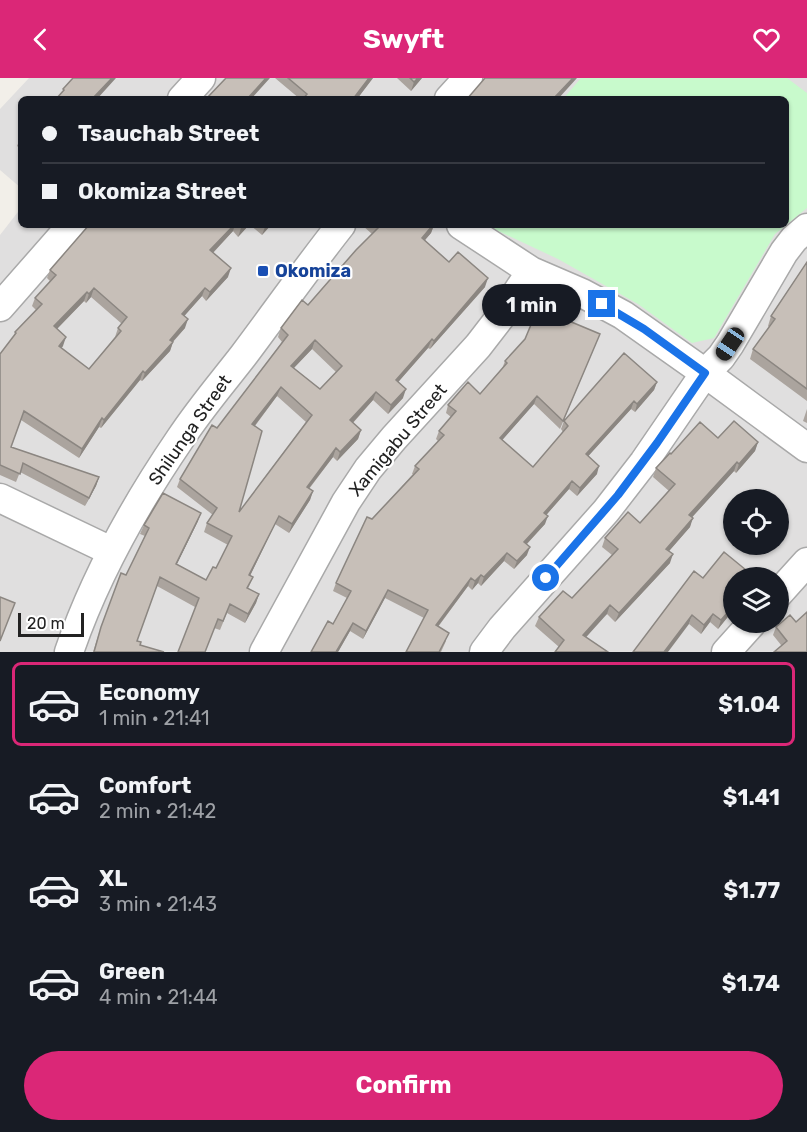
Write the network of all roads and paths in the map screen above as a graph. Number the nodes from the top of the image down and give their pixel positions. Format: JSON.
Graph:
{"nodes":[{"id":1,"x":201,"y":78,"type":"edge"},
{"id":2,"x":468,"y":78,"type":"edge"},
{"id":3,"x":185,"y":96,"type":"edge"},
{"id":4,"x":452,"y":96,"type":"edge"},
{"id":5,"x":69,"y":228,"type":"edge"},
{"id":6,"x":339,"y":228,"type":"edge"},
{"id":7,"x":466,"y":228,"type":"edge"},
{"id":8,"x":807,"y":228,"type":"edge"},
{"id":9,"x":531,"y":271,"type":"junction"},
{"id":10,"x":0,"y":307,"type":"edge"},
{"id":11,"x":705,"y":373,"type":"junction"},
{"id":12,"x":807,"y":448,"type":"edge"},
{"id":13,"x":0,"y":498,"type":"edge"},
{"id":14,"x":111,"y":551,"type":"junction"},
{"id":15,"x":807,"y":562,"type":"edge"},
{"id":16,"x":789,"y":582,"type":"edge"},
{"id":17,"x":743,"y":633,"type":"edge"},
{"id":18,"x":69,"y":652,"type":"edge"},
{"id":19,"x":264,"y":652,"type":"edge"},
{"id":20,"x":484,"y":652,"type":"edge"},
{"id":21,"x":726,"y":652,"type":"edge"}],
"edges":[{"from":1,"to":3,"type":"street"},
{"from":2,"to":4,"type":"street"},
{"from":5,"to":10,"type":"street"},
{"from":6,"to":14,"type":"street","name":"Shilunga Street"},
{"from":7,"to":9,"type":"street"},
{"from":8,"to":11,"type":"street"},
{"from":9,"to":11,"type":"street"},
{"from":9,"to":19,"type":"street","name":"Xamigabu Street"},
{"from":11,"to":12,"type":"street"},
{"from":11,"to":20,"type":"street"},
{"from":13,"to":14,"type":"street"},
{"from":14,"to":18,"type":"street","name":"Shilunga Street"},
{"from":15,"to":16,"type":"street"},
{"from":17,"to":21,"type":"street"}]}
